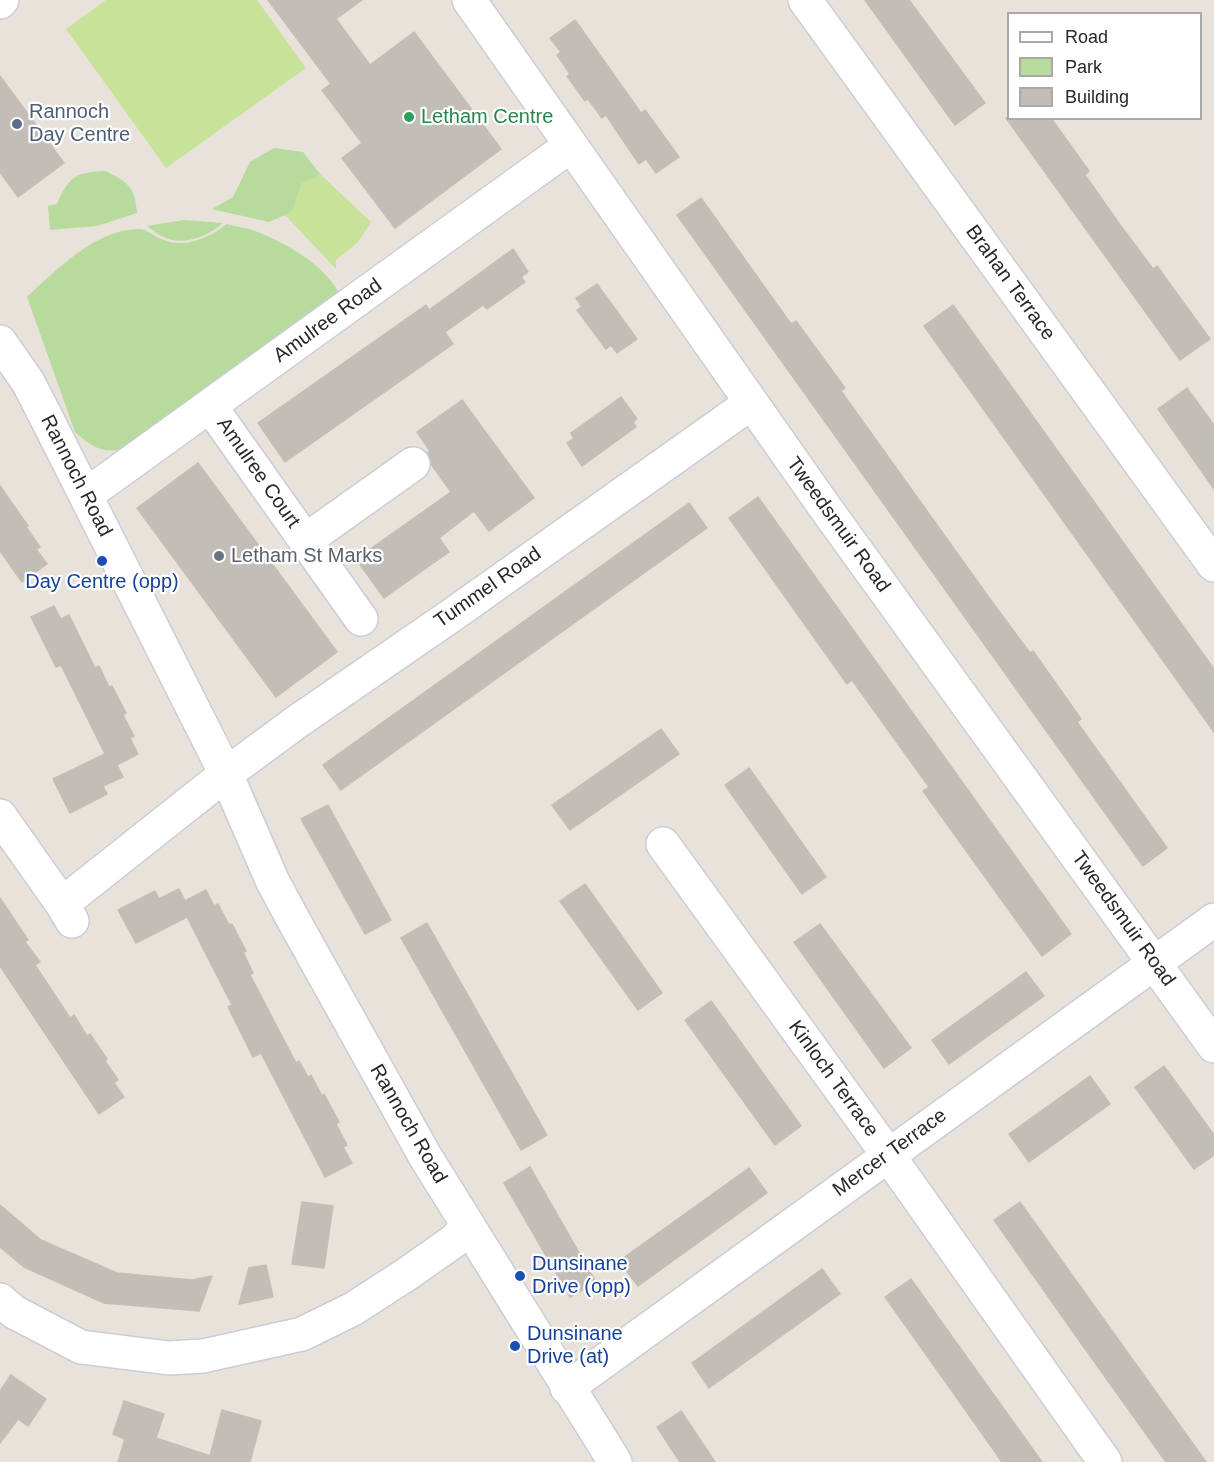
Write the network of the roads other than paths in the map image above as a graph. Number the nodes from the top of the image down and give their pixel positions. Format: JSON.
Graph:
{"nodes":[{"id":1,"x":469,"y":0,"type":"edge"},
{"id":2,"x":805,"y":0,"type":"edge"},
{"id":3,"x":570,"y":146,"type":"junction"},
{"id":4,"x":0,"y":342,"type":"edge"},
{"id":5,"x":751,"y":402,"type":"junction"},
{"id":6,"x":210,"y":406,"type":"junction"},
{"id":7,"x":413,"y":464,"type":"dead end"},
{"id":8,"x":86,"y":495,"type":"junction"},
{"id":9,"x":306,"y":540,"type":"junction"},
{"id":10,"x":1214,"y":566,"type":"edge"},
{"id":11,"x":361,"y":619,"type":"dead end"},
{"id":12,"x":226,"y":774,"type":"junction"},
{"id":13,"x":0,"y":816,"type":"edge"},
{"id":14,"x":663,"y":844,"type":"dead end"},
{"id":15,"x":1214,"y":920,"type":"edge"},
{"id":16,"x":1154,"y":962,"type":"junction"},
{"id":17,"x":1214,"y":1046,"type":"edge"},
{"id":18,"x":888,"y":1155,"type":"junction"},
{"id":19,"x":468,"y":1227,"type":"junction"},
{"id":20,"x":0,"y":1300,"type":"edge"},
{"id":21,"x":567,"y":1388,"type":"junction"},
{"id":22,"x":615,"y":1462,"type":"edge"},
{"id":23,"x":1105,"y":1462,"type":"edge"}],
"edges":[{"from":1,"to":3,"type":"street","name":"Tweedsmuir Road"},
{"from":2,"to":10,"type":"street","name":"Brahan Terrace"},
{"from":3,"to":5,"type":"street","name":"Tweedsmuir Road"},
{"from":3,"to":6,"type":"street","name":"Amulree Road"},
{"from":4,"to":8,"type":"street","name":"Rannoch Road"},
{"from":5,"to":12,"type":"street","name":"Tummel Road"},
{"from":5,"to":16,"type":"street","name":"Tweedsmuir Road"},
{"from":6,"to":8,"type":"street","name":"Amulree Road"},
{"from":6,"to":9,"type":"street","name":"Amulree Court"},
{"from":7,"to":9,"type":"street","name":"Amulree Court"},
{"from":8,"to":12,"type":"street","name":"Rannoch Road"},
{"from":9,"to":11,"type":"street","name":"Amulree Court"},
{"from":12,"to":13,"type":"street"},
{"from":12,"to":19,"type":"street","name":"Rannoch Road"},
{"from":14,"to":18,"type":"street","name":"Kinloch Terrace"},
{"from":15,"to":16,"type":"street","name":"Mercer Terrace"},
{"from":16,"to":17,"type":"street","name":"Tweedsmuir Road"},
{"from":16,"to":18,"type":"street","name":"Mercer Terrace"},
{"from":18,"to":21,"type":"street","name":"Mercer Terrace"},
{"from":18,"to":23,"type":"street","name":"Kinloch Terrace"},
{"from":19,"to":20,"type":"street"},
{"from":19,"to":21,"type":"street","name":"Rannoch Road"},
{"from":21,"to":22,"type":"street","name":"Rannoch Road"}]}
